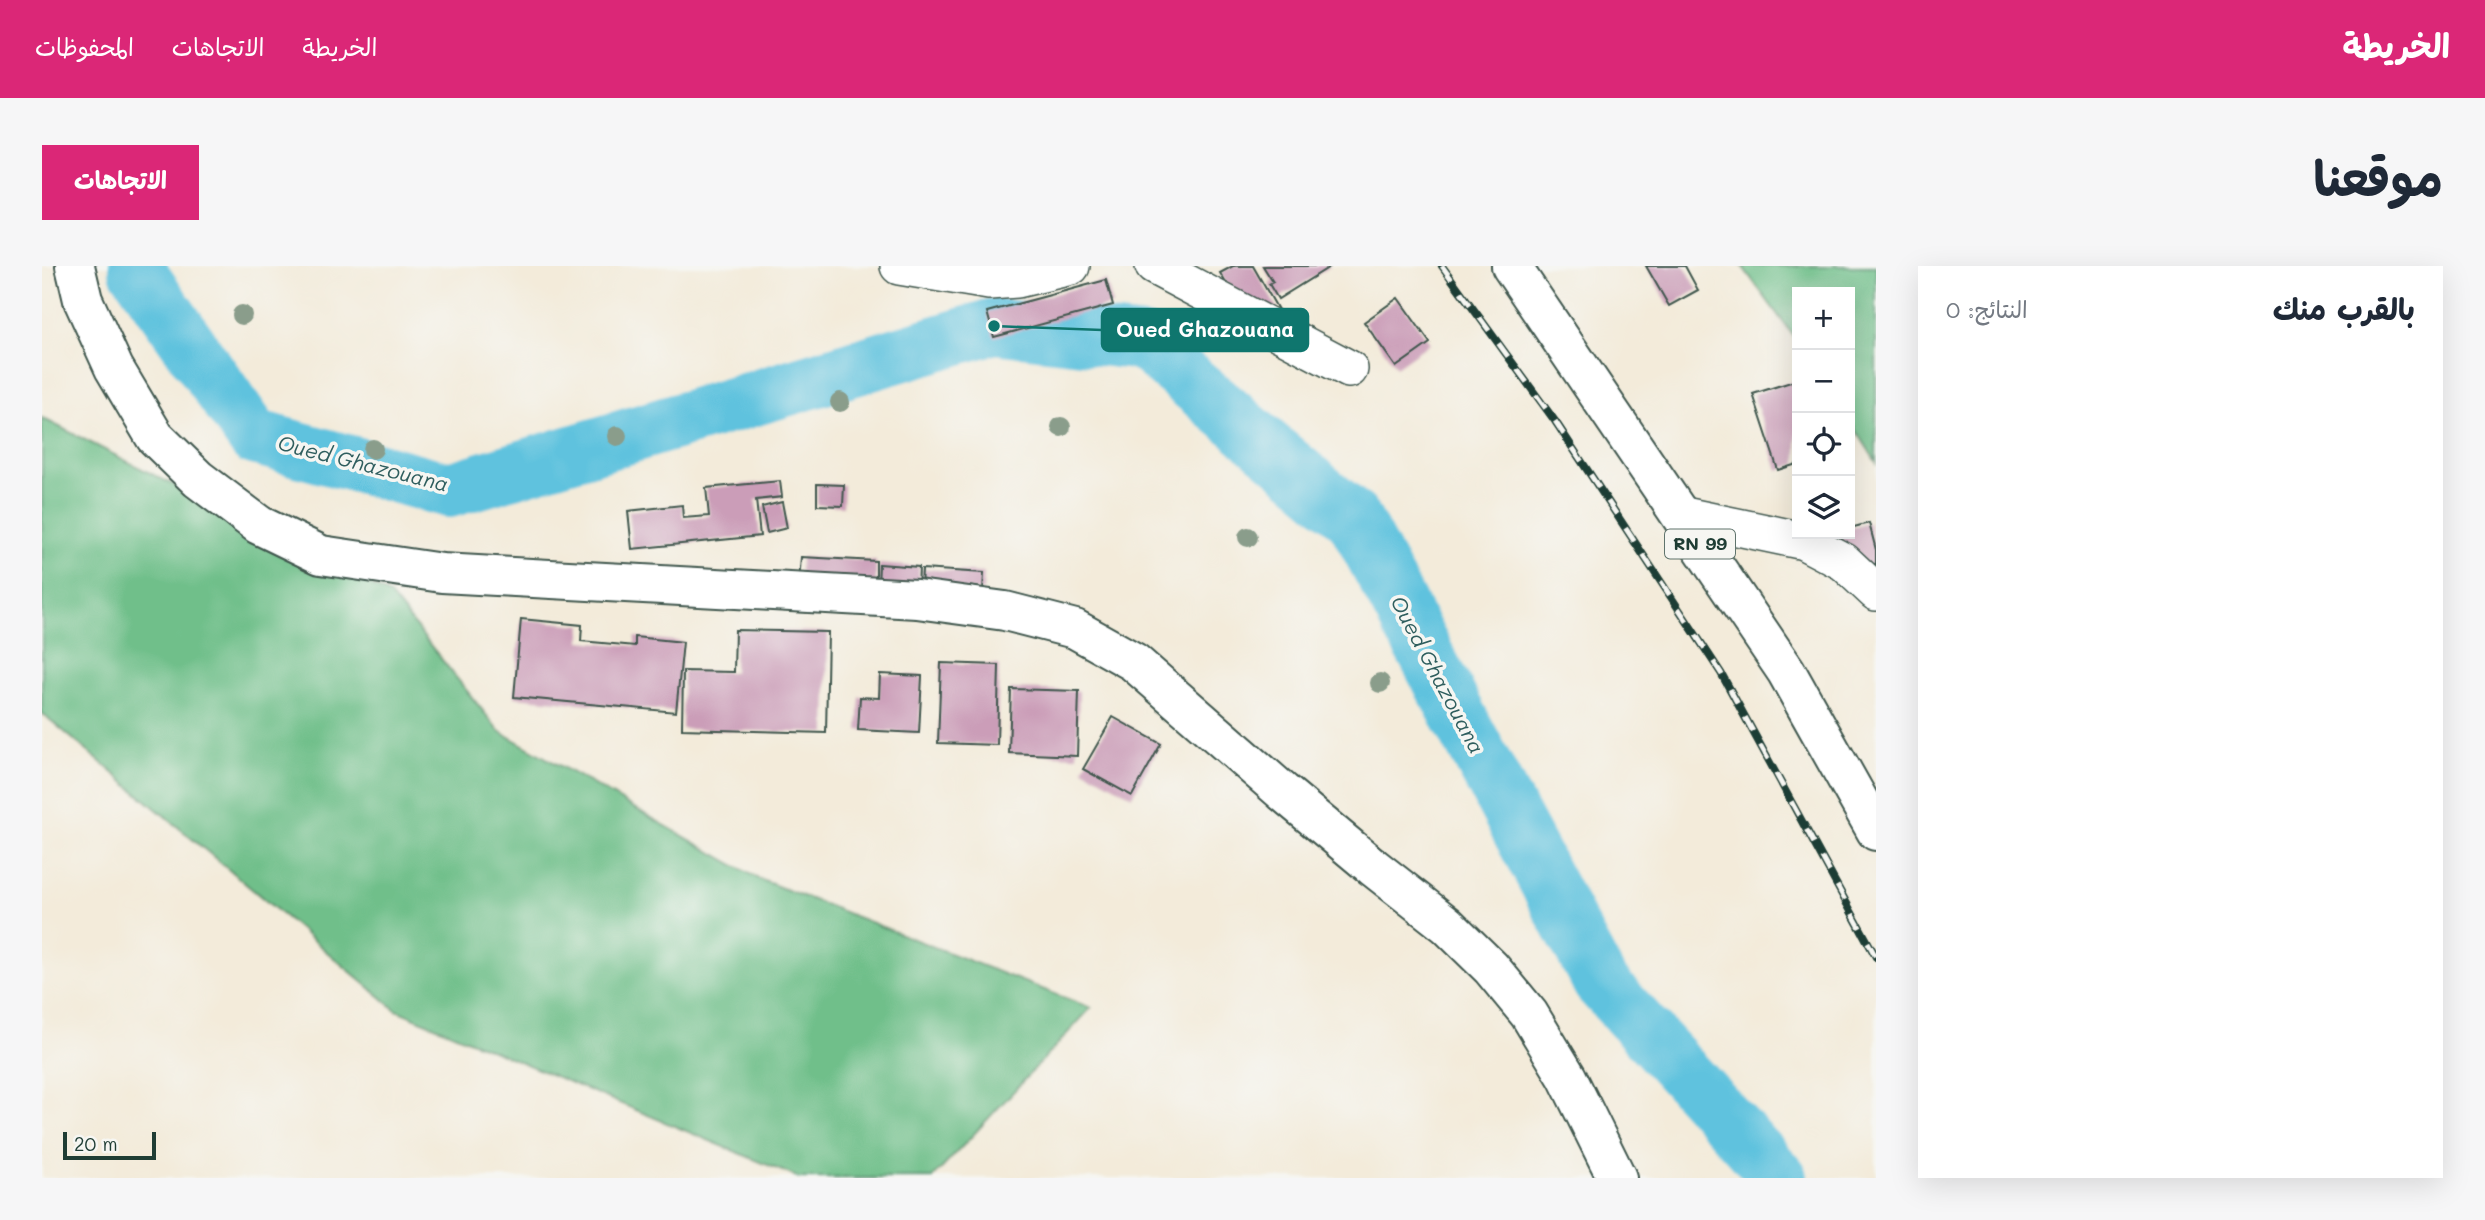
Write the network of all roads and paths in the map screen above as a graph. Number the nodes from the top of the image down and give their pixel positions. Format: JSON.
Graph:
{"nodes":[{"id":1,"x":75,"y":266,"type":"edge"},
{"id":2,"x":899,"y":266,"type":"edge"},
{"id":3,"x":1070,"y":266,"type":"edge"},
{"id":4,"x":1154,"y":266,"type":"edge"},
{"id":5,"x":1511,"y":266,"type":"edge"},
{"id":6,"x":1349,"y":369,"type":"dead end"},
{"id":7,"x":1680,"y":515,"type":"junction"},
{"id":8,"x":1876,"y":592,"type":"edge"},
{"id":9,"x":1876,"y":831,"type":"edge"},
{"id":10,"x":1617,"y":1178,"type":"edge"}],
"edges":[{"from":1,"to":10,"type":"main road"},
{"from":2,"to":3,"type":"street"},
{"from":4,"to":6,"type":"street"},
{"from":5,"to":7,"type":"main road","number":"RN 99"},
{"from":7,"to":8,"type":"street"},
{"from":7,"to":9,"type":"main road","number":"RN 99"}]}
